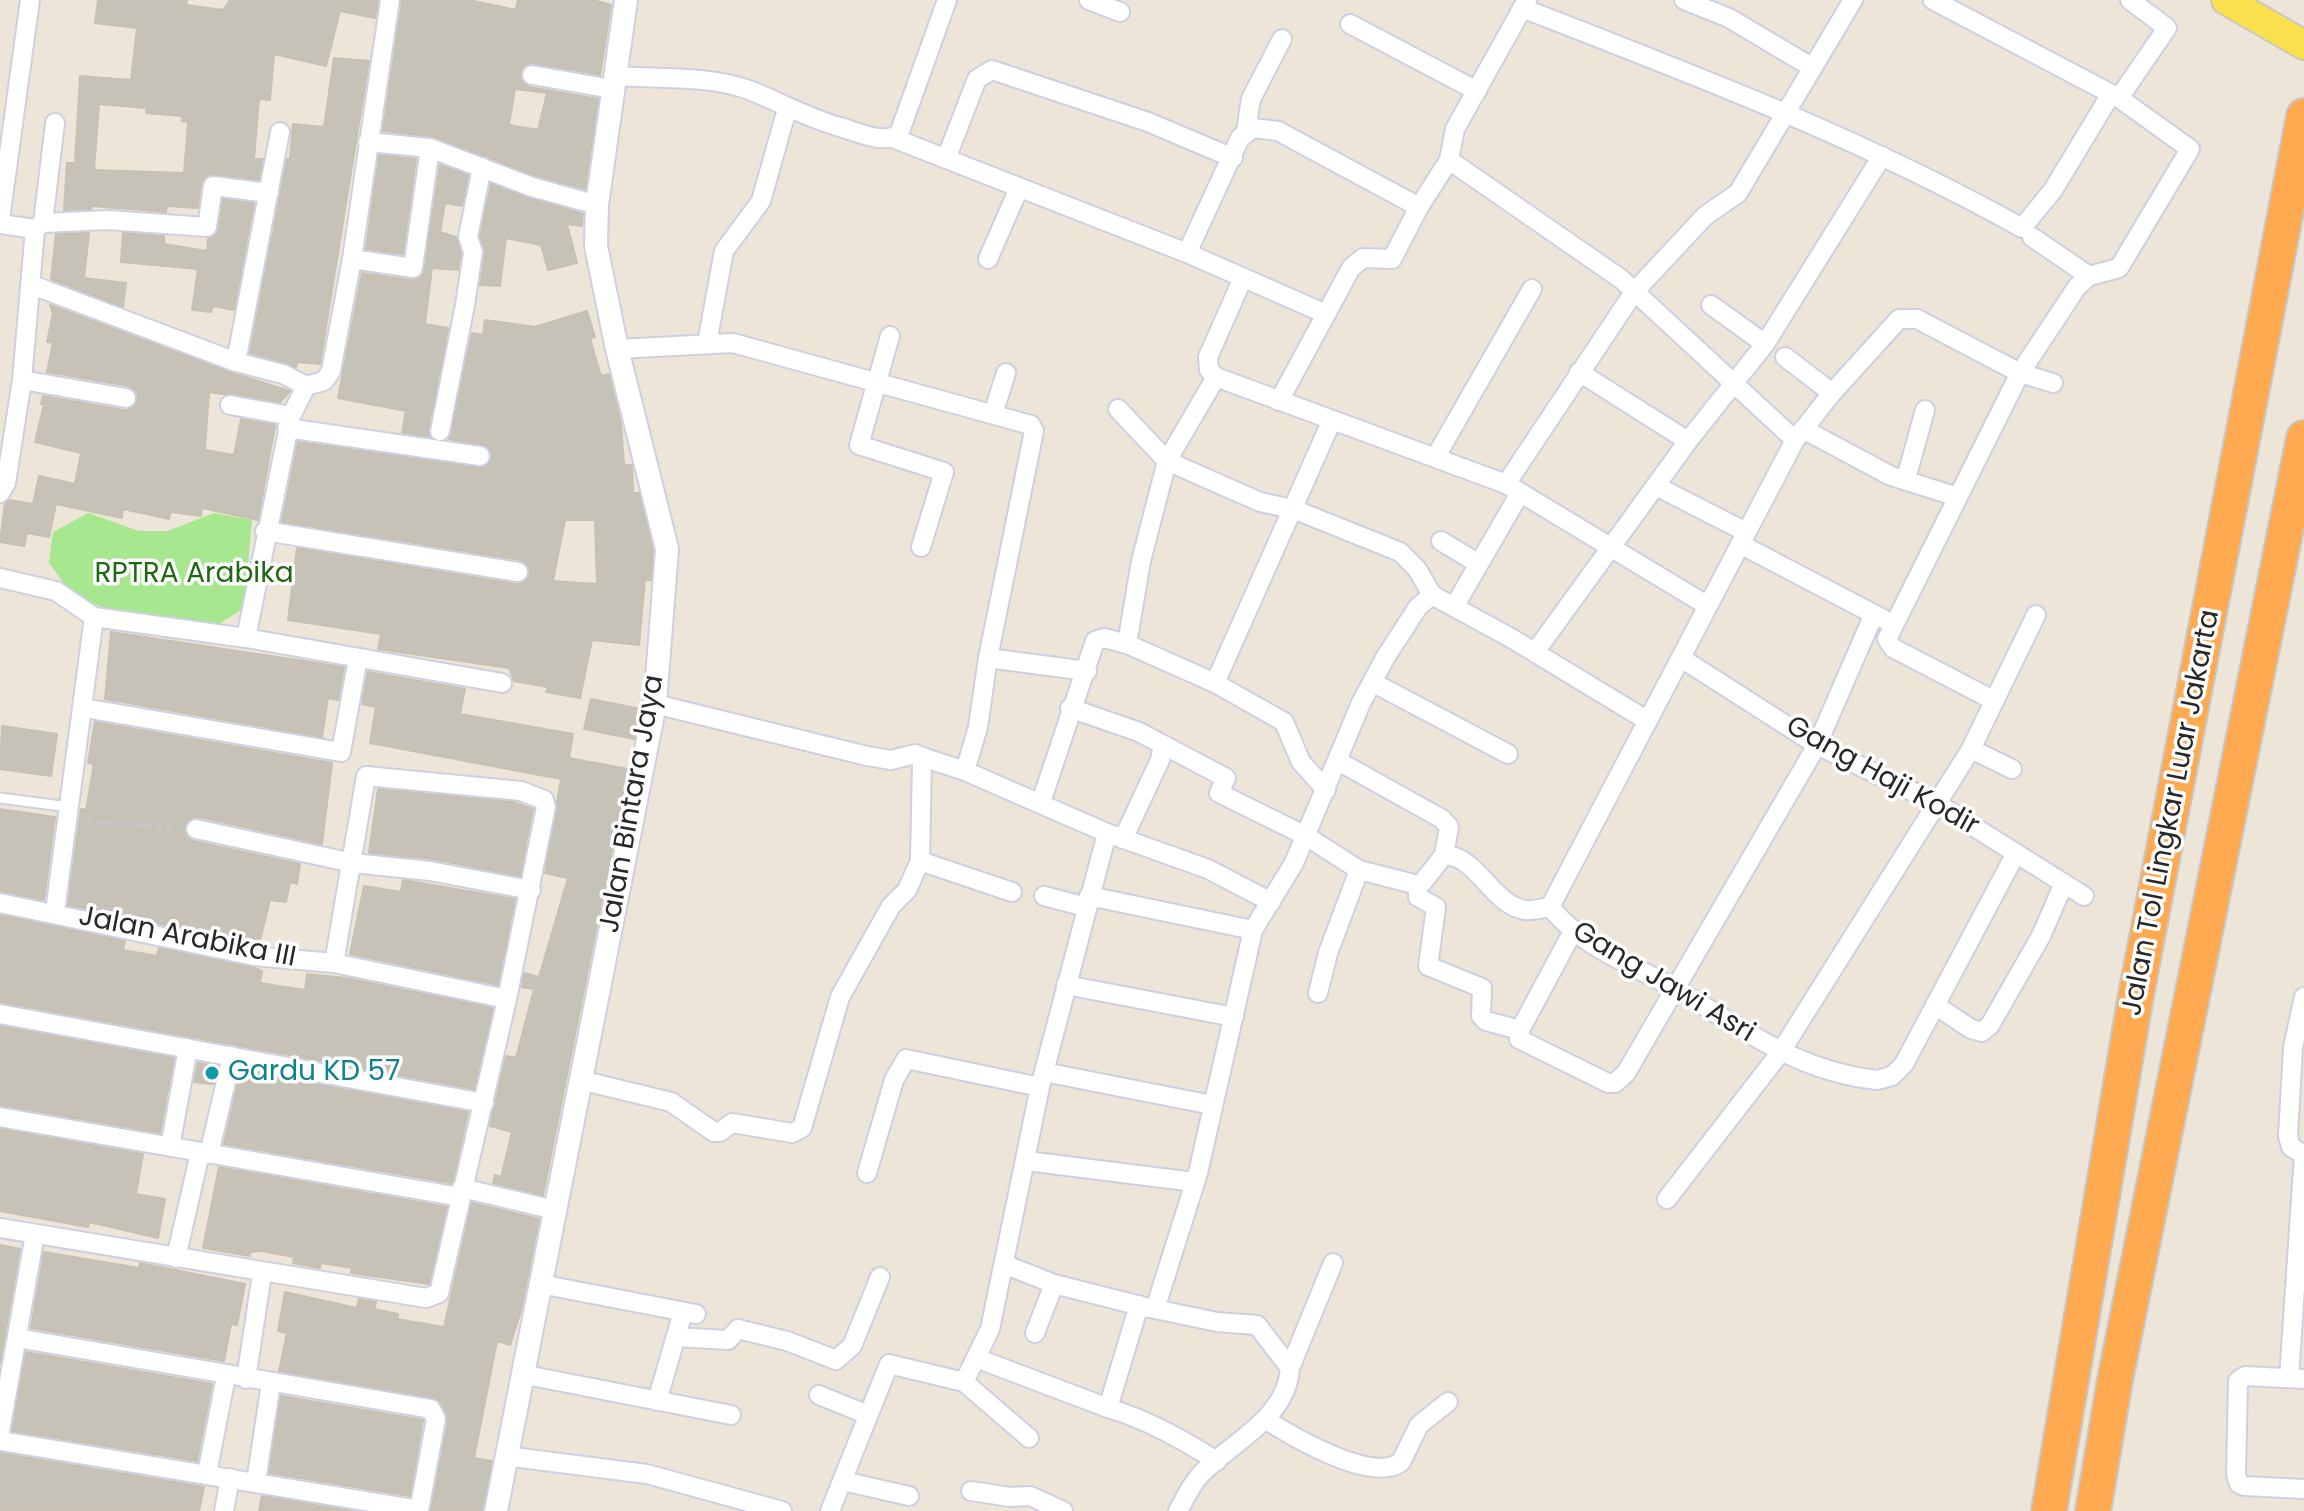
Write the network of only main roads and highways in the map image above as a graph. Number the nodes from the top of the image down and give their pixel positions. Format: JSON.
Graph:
{"nodes":[{"id":1,"x":2232,"y":4,"type":"edge"},
{"id":2,"x":2304,"y":45,"type":"edge"},
{"id":3,"x":2304,"y":116,"type":"edge"},
{"id":4,"x":2304,"y":438,"type":"edge"},
{"id":5,"x":2049,"y":1511,"type":"edge"},
{"id":6,"x":2093,"y":1511,"type":"edge"}],
"edges":[{"from":1,"to":2,"type":"main road"},
{"from":3,"to":5,"type":"highway","name":"Jalan Tol Lingkar Luar Jakarta"},
{"from":4,"to":6,"type":"highway","name":"Jalan Tol Lingkar Luar Jakarta"}]}
